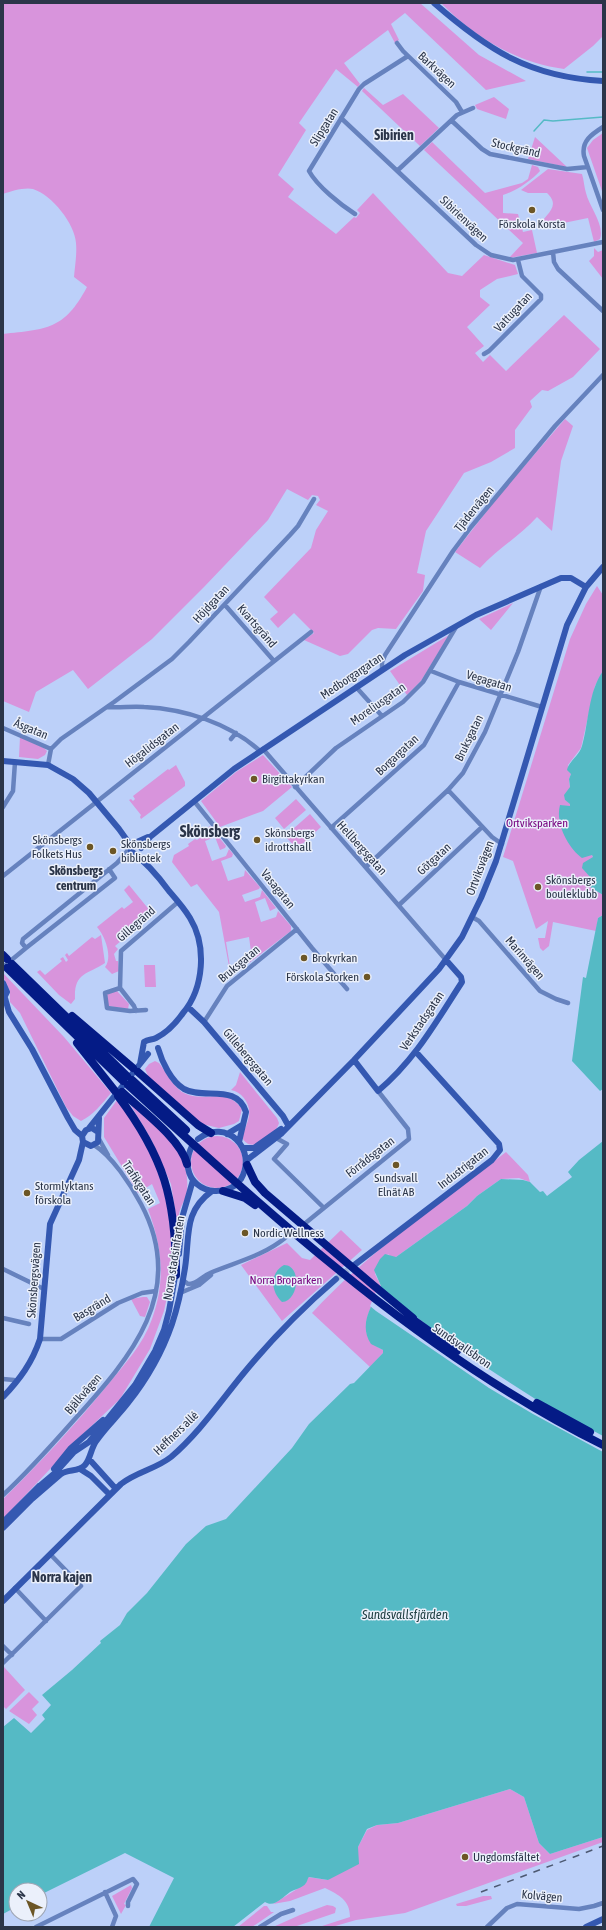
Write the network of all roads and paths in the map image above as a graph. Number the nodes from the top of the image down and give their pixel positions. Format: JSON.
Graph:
{"nodes":[{"id":1,"x":434,"y":3,"type":"edge"},
{"id":2,"x":397,"y":43,"type":"dead end"},
{"id":3,"x":408,"y":56,"type":"junction"},
{"id":4,"x":603,"y":81,"type":"edge"},
{"id":5,"x":473,"y":108,"type":"dead end"},
{"id":6,"x":462,"y":112,"type":"junction"},
{"id":7,"x":341,"y":118,"type":"junction"},
{"id":8,"x":452,"y":121,"type":"junction"},
{"id":9,"x":603,"y":127,"type":"edge"},
{"id":10,"x":588,"y":167,"type":"junction"},
{"id":11,"x":398,"y":170,"type":"junction"},
{"id":12,"x":603,"y":210,"type":"edge"},
{"id":13,"x":355,"y":214,"type":"dead end"},
{"id":14,"x":603,"y":242,"type":"edge"},
{"id":15,"x":553,"y":252,"type":"junction"},
{"id":16,"x":518,"y":260,"type":"junction"},
{"id":17,"x":603,"y":310,"type":"edge"},
{"id":18,"x":484,"y":354,"type":"dead end"},
{"id":19,"x":603,"y":375,"type":"edge"},
{"id":20,"x":314,"y":499,"type":"dead end"},
{"id":21,"x":603,"y":567,"type":"edge"},
{"id":22,"x":541,"y":586,"type":"junction"},
{"id":23,"x":586,"y":587,"type":"junction"},
{"id":24,"x":225,"y":605,"type":"junction"},
{"id":25,"x":457,"y":624,"type":"junction"},
{"id":26,"x":311,"y":632,"type":"dead end"},
{"id":27,"x":274,"y":661,"type":"junction"},
{"id":28,"x":382,"y":669,"type":"junction"},
{"id":29,"x":431,"y":671,"type":"junction"},
{"id":30,"x":459,"y":682,"type":"junction"},
{"id":31,"x":356,"y":687,"type":"junction"},
{"id":32,"x":500,"y":695,"type":"junction"},
{"id":33,"x":107,"y":707,"type":"junction"},
{"id":34,"x":542,"y":707,"type":"junction"},
{"id":35,"x":382,"y":716,"type":"junction"},
{"id":36,"x":202,"y":718,"type":"junction"},
{"id":37,"x":3,"y":728,"type":"edge"},
{"id":38,"x":236,"y":733,"type":"junction"},
{"id":39,"x":231,"y":739,"type":"dead end"},
{"id":40,"x":51,"y":749,"type":"junction"},
{"id":41,"x":261,"y":750,"type":"junction"},
{"id":42,"x":3,"y":761,"type":"edge"},
{"id":43,"x":15,"y":762,"type":"junction"},
{"id":44,"x":48,"y":765,"type":"junction"},
{"id":45,"x":295,"y":787,"type":"junction"},
{"id":46,"x":448,"y":790,"type":"junction"},
{"id":47,"x":96,"y":801,"type":"junction"},
{"id":48,"x":194,"y":801,"type":"junction"},
{"id":49,"x":3,"y":807,"type":"edge"},
{"id":50,"x":482,"y":827,"type":"junction"},
{"id":51,"x":331,"y":828,"type":"junction"},
{"id":52,"x":502,"y":844,"type":"junction"},
{"id":53,"x":136,"y":848,"type":"junction"},
{"id":54,"x":366,"y":867,"type":"junction"},
{"id":55,"x":109,"y":869,"type":"junction"},
{"id":56,"x":5,"y":875,"type":"edge"},
{"id":57,"x":178,"y":902,"type":"junction"},
{"id":58,"x":398,"y":904,"type":"junction"},
{"id":59,"x":472,"y":917,"type":"junction"},
{"id":60,"x":297,"y":929,"type":"junction"},
{"id":61,"x":26,"y":948,"type":"junction"},
{"id":62,"x":446,"y":960,"type":"junction"},
{"id":63,"x":6,"y":963,"type":"edge"},
{"id":64,"x":28,"y":980,"type":"junction"},
{"id":65,"x":3,"y":983,"type":"edge"},
{"id":66,"x":120,"y":988,"type":"junction"},
{"id":67,"x":347,"y":989,"type":"dead end"},
{"id":68,"x":4,"y":999,"type":"edge"},
{"id":69,"x":568,"y":1003,"type":"dead end"},
{"id":70,"x":3,"y":1007,"type":"edge"},
{"id":71,"x":188,"y":1007,"type":"junction"},
{"id":72,"x":146,"y":1010,"type":"dead end"},
{"id":73,"x":136,"y":1011,"type":"junction"},
{"id":74,"x":9,"y":1012,"type":"junction"},
{"id":75,"x":55,"y":1016,"type":"junction"},
{"id":76,"x":204,"y":1022,"type":"junction"},
{"id":77,"x":166,"y":1031,"type":"junction"},
{"id":78,"x":152,"y":1039,"type":"junction"},
{"id":79,"x":158,"y":1046,"type":"junction"},
{"id":80,"x":143,"y":1048,"type":"junction"},
{"id":81,"x":416,"y":1052,"type":"junction"},
{"id":82,"x":150,"y":1054,"type":"junction"},
{"id":83,"x":354,"y":1060,"type":"junction"},
{"id":84,"x":164,"y":1064,"type":"junction"},
{"id":85,"x":137,"y":1068,"type":"junction"},
{"id":86,"x":128,"y":1080,"type":"junction"},
{"id":87,"x":378,"y":1091,"type":"junction"},
{"id":88,"x":118,"y":1092,"type":"junction"},
{"id":89,"x":99,"y":1118,"type":"junction"},
{"id":90,"x":71,"y":1123,"type":"junction"},
{"id":91,"x":242,"y":1125,"type":"junction"},
{"id":92,"x":288,"y":1125,"type":"junction"},
{"id":93,"x":87,"y":1129,"type":"junction"},
{"id":94,"x":98,"y":1132,"type":"junction"},
{"id":95,"x":211,"y":1133,"type":"junction"},
{"id":96,"x":185,"y":1134,"type":"junction"},
{"id":97,"x":227,"y":1134,"type":"junction"},
{"id":98,"x":276,"y":1138,"type":"junction"},
{"id":99,"x":82,"y":1139,"type":"junction"},
{"id":100,"x":99,"y":1139,"type":"junction"},
{"id":101,"x":198,"y":1139,"type":"dead end"},
{"id":102,"x":239,"y":1142,"type":"junction"},
{"id":103,"x":92,"y":1146,"type":"junction"},
{"id":104,"x":192,"y":1146,"type":"dead end"},
{"id":105,"x":243,"y":1148,"type":"junction"},
{"id":106,"x":109,"y":1159,"type":"junction"},
{"id":107,"x":79,"y":1160,"type":"junction"},
{"id":108,"x":247,"y":1163,"type":"junction"},
{"id":109,"x":188,"y":1164,"type":"junction"},
{"id":110,"x":241,"y":1179,"type":"dead end"},
{"id":111,"x":193,"y":1180,"type":"junction"},
{"id":112,"x":236,"y":1185,"type":"dead end"},
{"id":113,"x":212,"y":1191,"type":"junction"},
{"id":114,"x":223,"y":1191,"type":"junction"},
{"id":115,"x":324,"y":1208,"type":"junction"},
{"id":116,"x":303,"y":1225,"type":"dead end"},
{"id":117,"x":285,"y":1238,"type":"dead end"},
{"id":118,"x":353,"y":1266,"type":"tunnel mouth"},
{"id":119,"x":3,"y":1269,"type":"edge"},
{"id":120,"x":217,"y":1270,"type":"junction"},
{"id":121,"x":179,"y":1278,"type":"junction"},
{"id":122,"x":335,"y":1280,"type":"tunnel mouth"},
{"id":123,"x":44,"y":1289,"type":"junction"},
{"id":124,"x":156,"y":1291,"type":"junction"},
{"id":125,"x":180,"y":1294,"type":"junction"},
{"id":126,"x":383,"y":1304,"type":"junction"},
{"id":127,"x":3,"y":1318,"type":"edge"},
{"id":128,"x":29,"y":1324,"type":"dead end"},
{"id":129,"x":40,"y":1339,"type":"junction"},
{"id":130,"x":452,"y":1348,"type":"junction"},
{"id":131,"x":3,"y":1379,"type":"edge"},
{"id":132,"x":16,"y":1382,"type":"junction"},
{"id":133,"x":3,"y":1397,"type":"edge"},
{"id":134,"x":116,"y":1409,"type":"junction"},
{"id":135,"x":603,"y":1439,"type":"edge"},
{"id":136,"x":603,"y":1445,"type":"edge"},
{"id":137,"x":84,"y":1446,"type":"junction"},
{"id":138,"x":90,"y":1457,"type":"junction"},
{"id":139,"x":68,"y":1460,"type":"junction"},
{"id":140,"x":77,"y":1469,"type":"junction"},
{"id":141,"x":36,"y":1488,"type":"junction"},
{"id":142,"x":116,"y":1489,"type":"junction"},
{"id":143,"x":3,"y":1495,"type":"edge"},
{"id":144,"x":110,"y":1495,"type":"junction"},
{"id":145,"x":3,"y":1522,"type":"edge"},
{"id":146,"x":3,"y":1528,"type":"edge"},
{"id":147,"x":50,"y":1554,"type":"junction"},
{"id":148,"x":15,"y":1588,"type":"junction"},
{"id":149,"x":3,"y":1600,"type":"edge"},
{"id":150,"x":46,"y":1621,"type":"junction"},
{"id":151,"x":3,"y":1646,"type":"edge"},
{"id":152,"x":12,"y":1655,"type":"junction"},
{"id":153,"x":3,"y":1663,"type":"edge"},
{"id":154,"x":105,"y":1892,"type":"junction"},
{"id":155,"x":603,"y":1903,"type":"edge"},
{"id":156,"x":128,"y":1906,"type":"dead end"},
{"id":157,"x":293,"y":1910,"type":"dead end"},
{"id":158,"x":603,"y":1919,"type":"edge"},
{"id":159,"x":36,"y":1927,"type":"edge"},
{"id":160,"x":112,"y":1927,"type":"edge"},
{"id":161,"x":260,"y":1927,"type":"edge"},
{"id":162,"x":488,"y":1927,"type":"edge"},
{"id":163,"x":586,"y":1927,"type":"edge"}],
"edges":[{"from":1,"to":4,"type":"street"},
{"from":2,"to":3,"type":"street","name":"Barkvägen"},
{"from":3,"to":6,"type":"street","name":"Barkvägen"},
{"from":3,"to":7,"type":"street","name":"Slipgatan"},
{"from":5,"to":6,"type":"street"},
{"from":6,"to":8,"type":"street"},
{"from":7,"to":11,"type":"street","name":"Sibirienvägen"},
{"from":7,"to":13,"type":"street","name":"Slipgatan"},
{"from":8,"to":10,"type":"street","name":"Stockgränd"},
{"from":8,"to":11,"type":"street"},
{"from":9,"to":10,"type":"street"},
{"from":10,"to":12,"type":"street"},
{"from":11,"to":16,"type":"street","name":"Sibirienvägen"},
{"from":14,"to":15,"type":"street","name":"Sibirienvägen"},
{"from":15,"to":16,"type":"street","name":"Sibirienvägen"},
{"from":15,"to":17,"type":"street"},
{"from":16,"to":18,"type":"street","name":"Vattugatan"},
{"from":19,"to":28,"type":"street","name":"Tjädervägen"},
{"from":20,"to":24,"type":"street","name":"Höjdgatan"},
{"from":21,"to":23,"type":"street","name":"Ortviksvägen"},
{"from":22,"to":23,"type":"street","name":"Medborgargatan"},
{"from":22,"to":25,"type":"street","name":"Medborgargatan"},
{"from":22,"to":32,"type":"street","name":"Bruksgatan"},
{"from":23,"to":34,"type":"street","name":"Ortviksvägen"},
{"from":24,"to":27,"type":"street","name":"Kvartsgränd"},
{"from":24,"to":33,"type":"street","name":"Höjdgatan"},
{"from":25,"to":28,"type":"street","name":"Medborgargatan"},
{"from":25,"to":29,"type":"street","name":"Moreliusgatan"},
{"from":26,"to":27,"type":"street","name":"Högalidsgatan"},
{"from":27,"to":36,"type":"street","name":"Högalidsgatan"},
{"from":28,"to":31,"type":"street","name":"Medborgargatan"},
{"from":29,"to":30,"type":"street","name":"Vegagatan"},
{"from":29,"to":35,"type":"street","name":"Moreliusgatan"},
{"from":30,"to":32,"type":"street","name":"Vegagatan"},
{"from":30,"to":51,"type":"street","name":"Borgargatan"},
{"from":31,"to":35,"type":"street"},
{"from":31,"to":41,"type":"street","name":"Medborgargatan"},
{"from":32,"to":34,"type":"street","name":"Vegagatan"},
{"from":32,"to":46,"type":"street","name":"Bruksgatan"},
{"from":33,"to":36,"type":"street","name":"Hellbergsgatan"},
{"from":33,"to":40,"type":"street"},
{"from":34,"to":52,"type":"street","name":"Ortviksvägen"},
{"from":35,"to":45,"type":"street","name":"Moreliusgatan"},
{"from":36,"to":38,"type":"street","name":"Hellbergsgatan"},
{"from":36,"to":47,"type":"street","name":"Högalidsgatan"},
{"from":37,"to":40,"type":"street","name":"Åsgatan"},
{"from":38,"to":39,"type":"street"},
{"from":38,"to":41,"type":"street","name":"Hellbergsgatan"},
{"from":40,"to":44,"type":"street"},
{"from":41,"to":45,"type":"street","name":"Hellbergsgatan"},
{"from":41,"to":48,"type":"street","name":"Medborgargatan"},
{"from":42,"to":43,"type":"street"},
{"from":43,"to":44,"type":"street"},
{"from":43,"to":49,"type":"street"},
{"from":44,"to":47,"type":"street"},
{"from":45,"to":51,"type":"street","name":"Hellbergsgatan"},
{"from":46,"to":50,"type":"street"},
{"from":46,"to":54,"type":"street","name":"Bruksgatan"},
{"from":47,"to":53,"type":"street"},
{"from":47,"to":56,"type":"street","name":"Högalidsgatan"},
{"from":48,"to":53,"type":"street","name":"Medborgargatan"},
{"from":48,"to":60,"type":"street","name":"Vasagatan"},
{"from":50,"to":52,"type":"street"},
{"from":50,"to":58,"type":"street","name":"Götgatan"},
{"from":51,"to":54,"type":"street","name":"Hellbergsgatan"},
{"from":52,"to":59,"type":"street","name":"Ortviksvägen"},
{"from":53,"to":55,"type":"street","name":"Medborgargatan"},
{"from":53,"to":57,"type":"street"},
{"from":54,"to":58,"type":"street","name":"Hellbergsgatan"},
{"from":55,"to":61,"type":"street","name":"Medborgargatan"},
{"from":55,"to":61,"type":"street"},
{"from":57,"to":66,"type":"street","name":"Gillegränd"},
{"from":57,"to":71,"type":"street"},
{"from":58,"to":62,"type":"street","name":"Hellbergsgatan"},
{"from":59,"to":62,"type":"street","name":"Ortviksvägen"},
{"from":59,"to":69,"type":"street","name":"Marinvägen"},
{"from":60,"to":67,"type":"street","name":"Vasagatan"},
{"from":60,"to":76,"type":"street","name":"Bruksgatan"},
{"from":61,"to":63,"type":"street"},
{"from":62,"to":81,"type":"street","name":"Verkstadsgatan"},
{"from":62,"to":83,"type":"street","name":"Ortviksvägen"},
{"from":63,"to":64,"type":"highway"},
{"from":63,"to":75,"type":"highway"},
{"from":64,"to":85,"type":"highway"},
{"from":64,"to":86,"type":"highway"},
{"from":65,"to":68,"type":"street"},
{"from":66,"to":73,"type":"street"},
{"from":66,"to":73,"type":"street"},
{"from":68,"to":74,"type":"street"},
{"from":70,"to":74,"type":"street"},
{"from":71,"to":76,"type":"street","name":"Gillebergsgatan"},
{"from":71,"to":77,"type":"street"},
{"from":72,"to":73,"type":"street"},
{"from":74,"to":90,"type":"street"},
{"from":75,"to":86,"type":"highway"},
{"from":75,"to":88,"type":"highway"},
{"from":76,"to":92,"type":"street","name":"Gillebergsgatan"},
{"from":77,"to":78,"type":"street"},
{"from":77,"to":79,"type":"street"},
{"from":78,"to":79,"type":"street"},
{"from":78,"to":80,"type":"street"},
{"from":79,"to":82,"type":"street"},
{"from":79,"to":84,"type":"street"},
{"from":80,"to":82,"type":"street"},
{"from":80,"to":85,"type":"street"},
{"from":81,"to":87,"type":"street","name":"Verkstadsgatan"},
{"from":81,"to":118,"type":"street","name":"Industrigatan"},
{"from":82,"to":84,"type":"street"},
{"from":82,"to":85,"type":"street"},
{"from":83,"to":87,"type":"street","name":"Förrådsgatan"},
{"from":83,"to":92,"type":"street","name":"Ortviksvägen"},
{"from":84,"to":91,"type":"street"},
{"from":85,"to":89,"type":"street"},
{"from":85,"to":95,"type":"highway"},
{"from":86,"to":96,"type":"highway"},
{"from":87,"to":115,"type":"street","name":"Förrådsgatan"},
{"from":88,"to":109,"type":"highway"},
{"from":88,"to":121,"type":"highway"},
{"from":89,"to":93,"type":"street"},
{"from":89,"to":94,"type":"street"},
{"from":90,"to":93,"type":"street"},
{"from":90,"to":99,"type":"street"},
{"from":91,"to":97,"type":"street"},
{"from":91,"to":102,"type":"street"},
{"from":92,"to":98,"type":"street","name":"Ortviksvägen"},
{"from":92,"to":105,"type":"street","name":"Ortviksvägen"},
{"from":93,"to":94,"type":"street"},
{"from":93,"to":99,"type":"street"},
{"from":94,"to":100,"type":"street"},
{"from":95,"to":97,"type":"street"},
{"from":95,"to":101,"type":"street"},
{"from":96,"to":126,"type":"highway","name":"Sundsvallsbron"},
{"from":96,"to":130,"type":"highway","name":"Sundsvallsbron"},
{"from":97,"to":102,"type":"street"},
{"from":98,"to":108,"type":"street","name":"Ortviksvägen"},
{"from":98,"to":115,"type":"street"},
{"from":99,"to":103,"type":"street"},
{"from":99,"to":107,"type":"street","name":"Skönsbergsvägen"},
{"from":100,"to":103,"type":"street","name":"Skönsbergsvägen"},
{"from":100,"to":106,"type":"street","name":"Trafikgatan"},
{"from":102,"to":105,"type":"street"},
{"from":103,"to":106,"type":"street","name":"Trafikgatan"},
{"from":103,"to":107,"type":"street","name":"Skönsbergsvägen"},
{"from":104,"to":109,"type":"street"},
{"from":105,"to":108,"type":"street"},
{"from":106,"to":124,"type":"street","name":"Trafikgatan"},
{"from":107,"to":123,"type":"street","name":"Skönsbergsvägen"},
{"from":108,"to":110,"type":"street"},
{"from":108,"to":130,"type":"highway"},
{"from":109,"to":111,"type":"street"},
{"from":111,"to":113,"type":"street"},
{"from":111,"to":121,"type":"street","name":"Norra stadsinfarten"},
{"from":112,"to":114,"type":"street"},
{"from":113,"to":114,"type":"street"},
{"from":113,"to":121,"type":"street","name":"Norra stadsinfarten"},
{"from":114,"to":126,"type":"highway"},
{"from":115,"to":116,"type":"street","name":"Förrådsgatan"},
{"from":117,"to":120,"type":"street"},
{"from":119,"to":123,"type":"street"},
{"from":120,"to":121,"type":"street"},
{"from":120,"to":125,"type":"street"},
{"from":121,"to":125,"type":"street","name":"Norra stadsinfarten"},
{"from":121,"to":134,"type":"street","name":"Norra stadsinfarten"},
{"from":122,"to":142,"type":"street","name":"Heffners allé"},
{"from":123,"to":129,"type":"street","name":"Skönsbergsvägen"},
{"from":124,"to":129,"type":"street","name":"Basgränd"},
{"from":124,"to":143,"type":"street","name":"Bjälkvägen"},
{"from":125,"to":138,"type":"street","name":"Norra stadsinfarten"},
{"from":126,"to":136,"type":"highway","name":"Sundsvallsbron"},
{"from":127,"to":128,"type":"street"},
{"from":129,"to":132,"type":"street","name":"Skönsbergsvägen"},
{"from":130,"to":135,"type":"highway","name":"Sundsvallsbron"},
{"from":131,"to":132,"type":"street"},
{"from":132,"to":133,"type":"street","name":"Skönsbergsvägen"},
{"from":134,"to":137,"type":"street","name":"Norra stadsinfarten"},
{"from":134,"to":141,"type":"street","name":"Norra stadsinfarten"},
{"from":137,"to":138,"type":"street"},
{"from":137,"to":139,"type":"street","name":"Norra stadsinfarten"},
{"from":138,"to":140,"type":"street","name":"Norra stadsinfarten"},
{"from":138,"to":142,"type":"street"},
{"from":139,"to":140,"type":"street"},
{"from":139,"to":141,"type":"street","name":"Norra stadsinfarten"},
{"from":140,"to":144,"type":"street"},
{"from":140,"to":146,"type":"street","name":"Norra stadsinfarten"},
{"from":141,"to":145,"type":"street","name":"Norra stadsinfarten"},
{"from":142,"to":144,"type":"street","name":"Heffners allé"},
{"from":144,"to":147,"type":"street","name":"Heffners allé"},
{"from":147,"to":148,"type":"street","name":"Heffners allé"},
{"from":147,"to":150,"type":"street"},
{"from":148,"to":149,"type":"street","name":"Heffners allé"},
{"from":148,"to":150,"type":"street"},
{"from":150,"to":152,"type":"street"},
{"from":151,"to":152,"type":"street"},
{"from":152,"to":153,"type":"street"},
{"from":154,"to":156,"type":"street"},
{"from":154,"to":159,"type":"street"},
{"from":154,"to":160,"type":"street"},
{"from":155,"to":162,"type":"street","name":"Kolvägen"},
{"from":157,"to":161,"type":"street"},
{"from":158,"to":163,"type":"street"}]}
